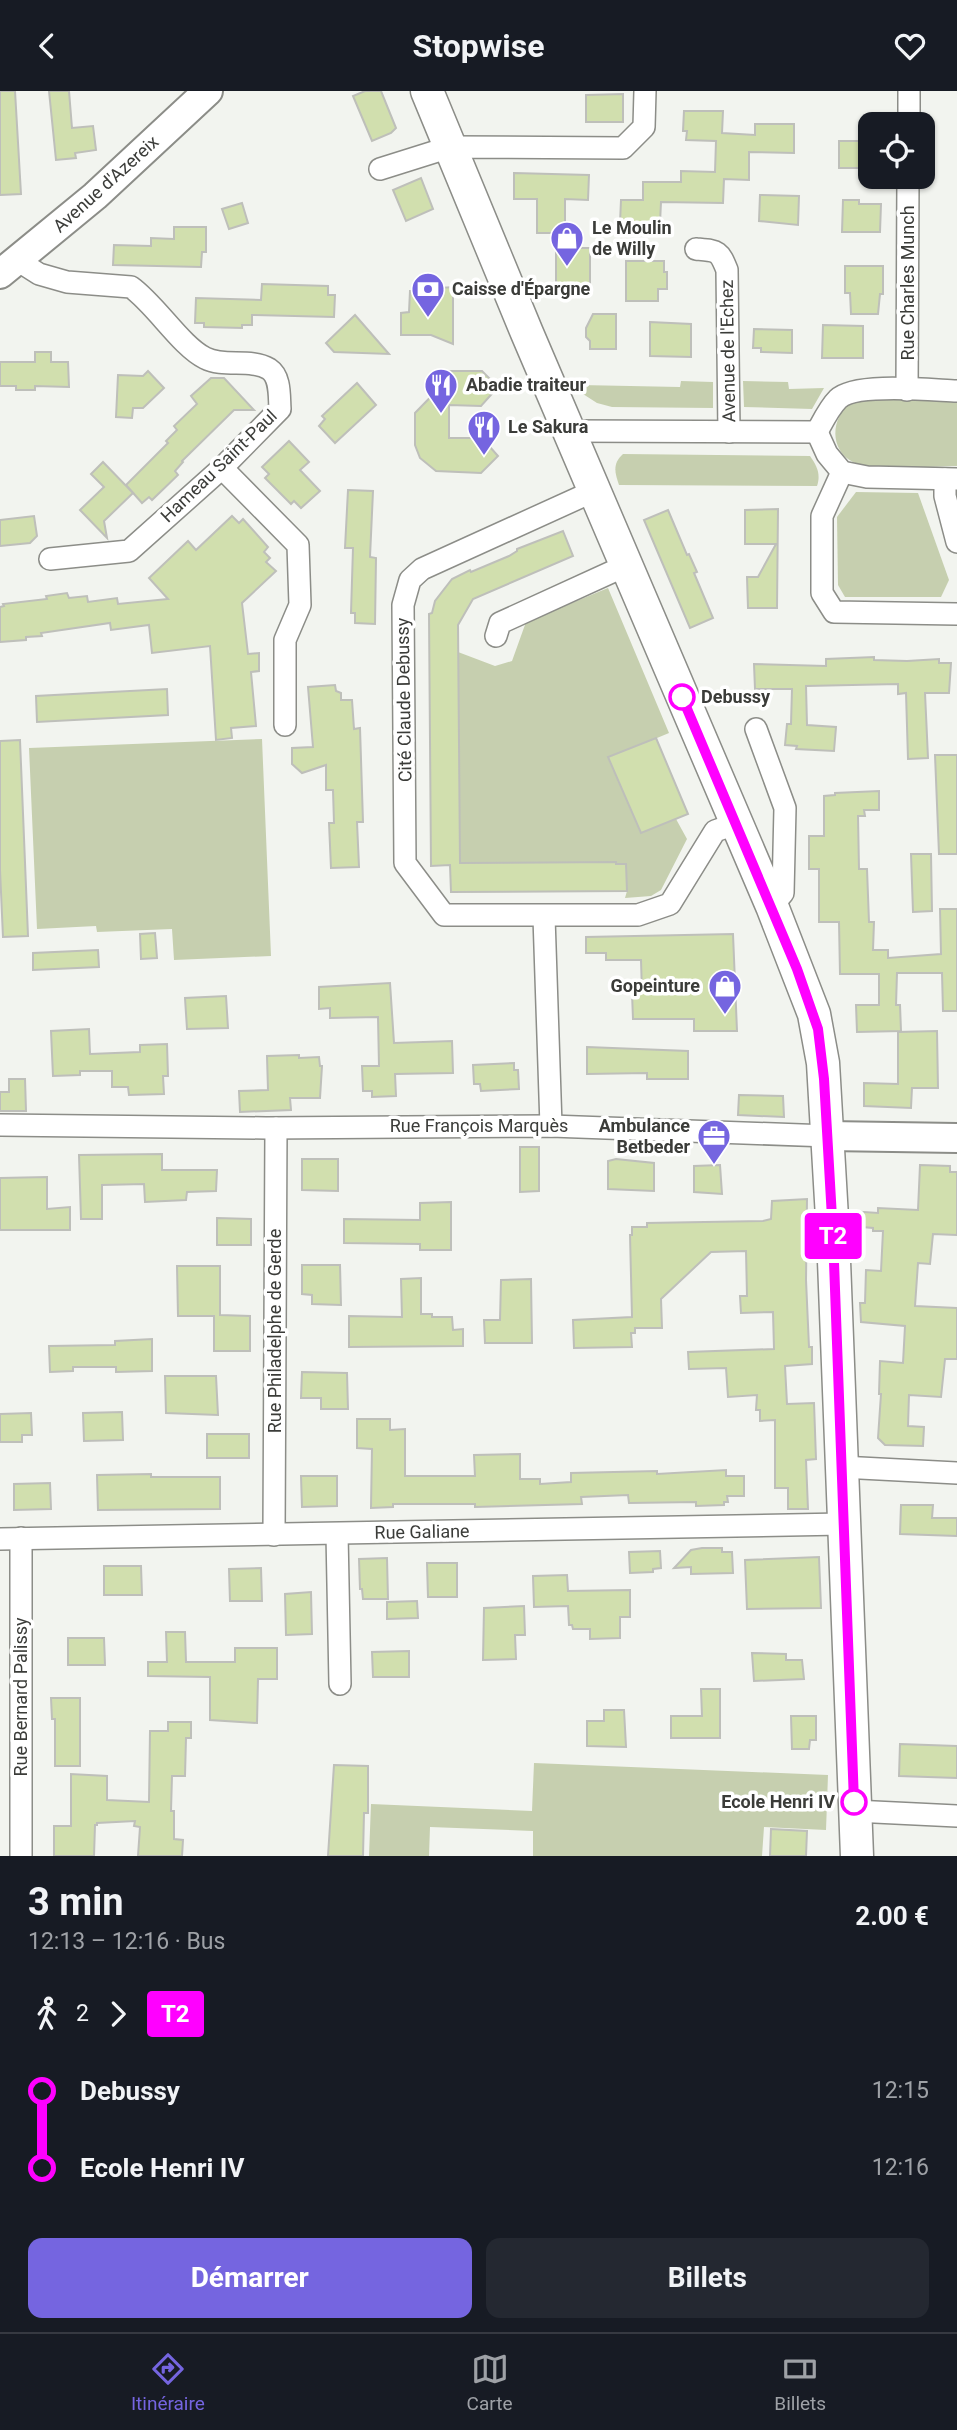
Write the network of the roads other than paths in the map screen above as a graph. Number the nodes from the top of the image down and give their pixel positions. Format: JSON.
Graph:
{"nodes":[{"id":1,"x":208,"y":91,"type":"edge"},
{"id":2,"x":426,"y":91,"type":"edge"},
{"id":3,"x":645,"y":91,"type":"edge"},
{"id":4,"x":909,"y":91,"type":"edge"},
{"id":5,"x":909,"y":112,"type":"edge"},
{"id":6,"x":450,"y":147,"type":"junction"},
{"id":7,"x":380,"y":169,"type":"dead end"},
{"id":8,"x":908,"y":189,"type":"edge"},
{"id":9,"x":696,"y":249,"type":"dead end"},
{"id":10,"x":9,"y":267,"type":"edge"},
{"id":11,"x":907,"y":390,"type":"junction"},
{"id":12,"x":957,"y":391,"type":"edge"},
{"id":13,"x":569,"y":431,"type":"junction"},
{"id":14,"x":729,"y":432,"type":"junction"},
{"id":15,"x":817,"y":432,"type":"junction"},
{"id":16,"x":222,"y":468,"type":"junction"},
{"id":17,"x":842,"y":472,"type":"junction"},
{"id":18,"x":951,"y":479,"type":"edge"},
{"id":19,"x":596,"y":490,"type":"junction"},
{"id":20,"x":957,"y":541,"type":"edge"},
{"id":21,"x":50,"y":559,"type":"dead end"},
{"id":22,"x":627,"y":565,"type":"junction"},
{"id":23,"x":957,"y":614,"type":"edge"},
{"id":24,"x":496,"y":636,"type":"dead end"},
{"id":25,"x":285,"y":725,"type":"dead end"},
{"id":26,"x":756,"y":729,"type":"dead end"},
{"id":27,"x":735,"y":824,"type":"junction"},
{"id":28,"x":772,"y":906,"type":"junction"},
{"id":29,"x":544,"y":917,"type":"junction"},
{"id":30,"x":0,"y":1125,"type":"edge"},
{"id":31,"x":551,"y":1126,"type":"junction"},
{"id":32,"x":276,"y":1128,"type":"junction"},
{"id":33,"x":828,"y":1136,"type":"junction"},
{"id":34,"x":957,"y":1138,"type":"edge"},
{"id":35,"x":841,"y":1467,"type":"junction"},
{"id":36,"x":957,"y":1473,"type":"edge"},
{"id":37,"x":843,"y":1524,"type":"junction"},
{"id":38,"x":337,"y":1534,"type":"junction"},
{"id":39,"x":274,"y":1535,"type":"junction"},
{"id":40,"x":22,"y":1538,"type":"junction"},
{"id":41,"x":0,"y":1539,"type":"edge"},
{"id":42,"x":340,"y":1683,"type":"dead end"},
{"id":43,"x":854,"y":1811,"type":"junction"},
{"id":44,"x":957,"y":1816,"type":"edge"},
{"id":45,"x":21,"y":1856,"type":"edge"},
{"id":46,"x":857,"y":1856,"type":"edge"}],
"edges":[{"from":1,"to":10,"type":"street","name":"Avenue d'Azereix"},
{"from":2,"to":6,"type":"main road"},
{"from":3,"to":6,"type":"street"},
{"from":4,"to":5,"type":"street"},
{"from":6,"to":7,"type":"street"},
{"from":6,"to":13,"type":"main road"},
{"from":8,"to":11,"type":"street","name":"Rue Charles Munch"},
{"from":9,"to":14,"type":"street","name":"Avenue de l'Echez"},
{"from":10,"to":16,"type":"street","name":"Hameau Saint-Paul"},
{"from":11,"to":12,"type":"street"},
{"from":11,"to":15,"type":"street"},
{"from":13,"to":14,"type":"street","name":"Avenue de l'Echez"},
{"from":13,"to":19,"type":"main road"},
{"from":14,"to":15,"type":"street","name":"Avenue de l'Echez"},
{"from":15,"to":17,"type":"street"},
{"from":16,"to":21,"type":"street","name":"Hameau Saint-Paul"},
{"from":16,"to":25,"type":"street"},
{"from":17,"to":18,"type":"street"},
{"from":17,"to":23,"type":"street"},
{"from":18,"to":20,"type":"street"},
{"from":19,"to":22,"type":"main road"},
{"from":19,"to":29,"type":"street","name":"Cité Claude Debussy"},
{"from":22,"to":24,"type":"street"},
{"from":22,"to":27,"type":"main road"},
{"from":26,"to":28,"type":"street"},
{"from":27,"to":28,"type":"main road"},
{"from":27,"to":29,"type":"street","name":"Cité Claude Debussy"},
{"from":28,"to":33,"type":"main road"},
{"from":29,"to":31,"type":"street"},
{"from":30,"to":32,"type":"street","name":"Rue François Marquès"},
{"from":31,"to":32,"type":"street","name":"Rue François Marquès"},
{"from":31,"to":33,"type":"street","name":"Rue François Marquès"},
{"from":32,"to":39,"type":"street","name":"Rue Philadelphe de Gerde"},
{"from":33,"to":34,"type":"street","name":"Rue François Marquès"},
{"from":33,"to":35,"type":"main road"},
{"from":35,"to":36,"type":"street"},
{"from":35,"to":37,"type":"main road"},
{"from":37,"to":38,"type":"street","name":"Rue Galiane"},
{"from":37,"to":43,"type":"main road"},
{"from":38,"to":39,"type":"street","name":"Rue Galiane"},
{"from":38,"to":42,"type":"street"},
{"from":39,"to":40,"type":"street","name":"Rue Galiane"},
{"from":40,"to":41,"type":"street","name":"Rue Galiane"},
{"from":40,"to":45,"type":"street","name":"Rue Bernard Palissy"},
{"from":43,"to":44,"type":"street"},
{"from":43,"to":46,"type":"main road"}]}
